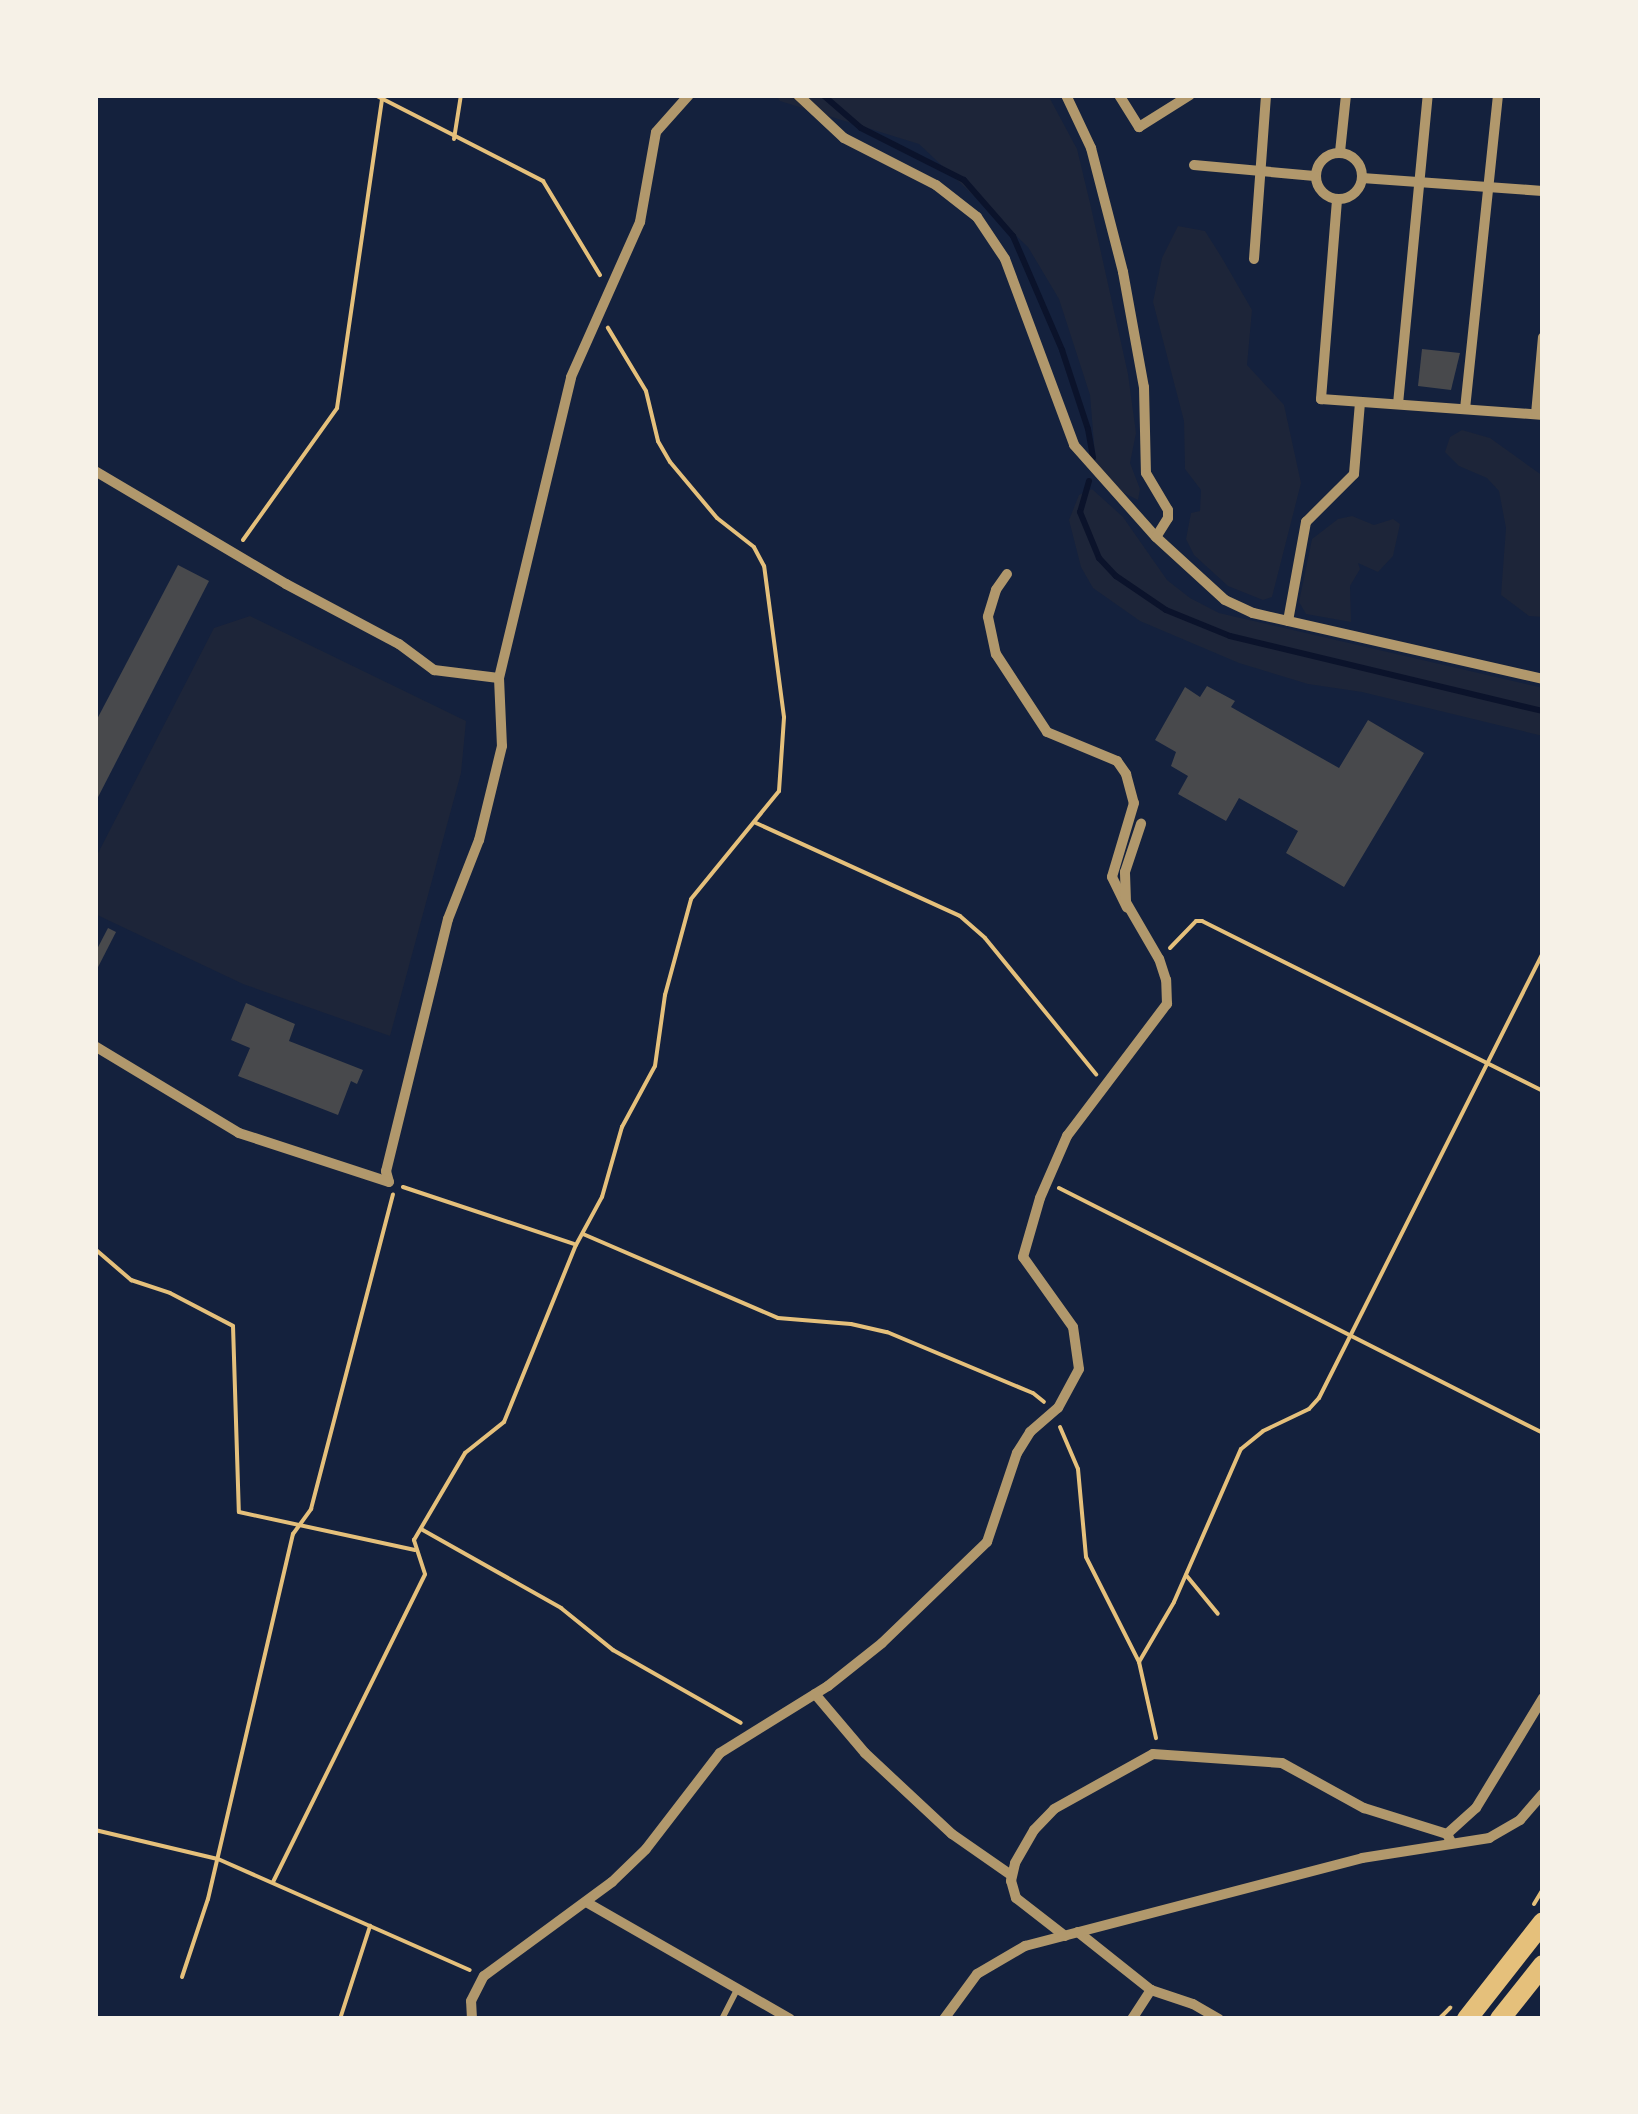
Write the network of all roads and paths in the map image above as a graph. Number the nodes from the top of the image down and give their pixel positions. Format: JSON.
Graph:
{"nodes":[{"id":1,"x":375,"y":95,"type":"edge"},
{"id":2,"x":460,"y":95,"type":"edge"},
{"id":3,"x":689,"y":95,"type":"edge"},
{"id":4,"x":798,"y":95,"type":"edge"},
{"id":5,"x":1066,"y":95,"type":"edge"},
{"id":6,"x":1119,"y":95,"type":"edge"},
{"id":7,"x":1190,"y":95,"type":"edge"},
{"id":8,"x":1266,"y":95,"type":"edge"},
{"id":9,"x":1346,"y":95,"type":"edge"},
{"id":10,"x":1428,"y":95,"type":"edge"},
{"id":11,"x":1498,"y":95,"type":"edge"},
{"id":12,"x":382,"y":98,"type":"junction"},
{"id":13,"x":454,"y":138,"type":"junction"},
{"id":14,"x":1340,"y":152,"type":"junction"},
{"id":15,"x":1194,"y":164,"type":"dead end"},
{"id":16,"x":1260,"y":170,"type":"junction"},
{"id":17,"x":1315,"y":176,"type":"junction"},
{"id":18,"x":1362,"y":178,"type":"junction"},
{"id":19,"x":1420,"y":182,"type":"junction"},
{"id":20,"x":1488,"y":187,"type":"junction"},
{"id":21,"x":1543,"y":192,"type":"edge"},
{"id":22,"x":1337,"y":200,"type":"junction"},
{"id":23,"x":1254,"y":259,"type":"dead end"},
{"id":24,"x":604,"y":311,"type":"junction"},
{"id":25,"x":1543,"y":336,"type":"edge"},
{"id":26,"x":1360,"y":402,"type":"junction"},
{"id":27,"x":1398,"y":404,"type":"junction"},
{"id":28,"x":1465,"y":409,"type":"junction"},
{"id":29,"x":1539,"y":414,"type":"edge"},
{"id":30,"x":95,"y":472,"type":"edge"},
{"id":31,"x":1156,"y":537,"type":"junction"},
{"id":32,"x":235,"y":552,"type":"junction"},
{"id":33,"x":1007,"y":574,"type":"dead end"},
{"id":34,"x":1288,"y":621,"type":"junction"},
{"id":35,"x":499,"y":678,"type":"junction"},
{"id":36,"x":1543,"y":679,"type":"edge"},
{"id":37,"x":756,"y":823,"type":"junction"},
{"id":38,"x":1141,"y":824,"type":"dead end"},
{"id":39,"x":1131,"y":913,"type":"junction"},
{"id":40,"x":1543,"y":953,"type":"edge"},
{"id":41,"x":1159,"y":959,"type":"junction"},
{"id":42,"x":95,"y":1046,"type":"edge"},
{"id":43,"x":1488,"y":1064,"type":"junction"},
{"id":44,"x":1106,"y":1086,"type":"junction"},
{"id":45,"x":1543,"y":1092,"type":"edge"},
{"id":46,"x":389,"y":1182,"type":"junction"},
{"id":47,"x":1046,"y":1182,"type":"junction"},
{"id":48,"x":583,"y":1234,"type":"junction"},
{"id":49,"x":576,"y":1245,"type":"junction"},
{"id":50,"x":95,"y":1250,"type":"edge"},
{"id":51,"x":1351,"y":1337,"type":"junction"},
{"id":52,"x":1052,"y":1414,"type":"junction"},
{"id":53,"x":1543,"y":1433,"type":"edge"},
{"id":54,"x":301,"y":1526,"type":"junction"},
{"id":55,"x":421,"y":1529,"type":"junction"},
{"id":56,"x":416,"y":1550,"type":"junction"},
{"id":57,"x":1186,"y":1575,"type":"junction"},
{"id":58,"x":1218,"y":1614,"type":"dead end"},
{"id":59,"x":1138,"y":1662,"type":"junction"},
{"id":60,"x":815,"y":1694,"type":"junction"},
{"id":61,"x":1543,"y":1698,"type":"edge"},
{"id":62,"x":753,"y":1730,"type":"junction"},
{"id":63,"x":1158,"y":1753,"type":"junction"},
{"id":64,"x":1543,"y":1794,"type":"edge"},
{"id":65,"x":95,"y":1830,"type":"edge"},
{"id":66,"x":1449,"y":1838,"type":"junction"},
{"id":67,"x":218,"y":1858,"type":"junction"},
{"id":68,"x":1011,"y":1874,"type":"junction"},
{"id":69,"x":272,"y":1882,"type":"junction"},
{"id":70,"x":586,"y":1902,"type":"junction"},
{"id":71,"x":1543,"y":1922,"type":"edge"},
{"id":72,"x":370,"y":1926,"type":"junction"},
{"id":73,"x":1078,"y":1932,"type":"junction"},
{"id":74,"x":1064,"y":1936,"type":"junction"},
{"id":75,"x":1543,"y":1964,"type":"edge"},
{"id":76,"x":484,"y":1976,"type":"junction"},
{"id":77,"x":182,"y":1978,"type":"dead end"},
{"id":78,"x":738,"y":1989,"type":"junction"},
{"id":79,"x":1151,"y":1990,"type":"junction"},
{"id":80,"x":340,"y":2019,"type":"edge"},
{"id":81,"x":472,"y":2019,"type":"edge"},
{"id":82,"x":722,"y":2019,"type":"edge"},
{"id":83,"x":790,"y":2019,"type":"edge"},
{"id":84,"x":944,"y":2019,"type":"edge"},
{"id":85,"x":1132,"y":2019,"type":"edge"},
{"id":86,"x":1218,"y":2019,"type":"edge"},
{"id":87,"x":1466,"y":2019,"type":"edge"},
{"id":88,"x":1500,"y":2019,"type":"edge"}],
"edges":[{"from":1,"to":12,"type":"path"},
{"from":2,"to":13,"type":"path"},
{"from":3,"to":24,"type":"street"},
{"from":4,"to":31,"type":"street"},
{"from":5,"to":31,"type":"street"},
{"from":6,"to":7,"type":"street"},
{"from":8,"to":16,"type":"street"},
{"from":9,"to":14,"type":"street"},
{"from":10,"to":19,"type":"street"},
{"from":11,"to":20,"type":"street"},
{"from":12,"to":13,"type":"path"},
{"from":12,"to":32,"type":"path"},
{"from":13,"to":24,"type":"path"},
{"from":14,"to":17,"type":"street"},
{"from":14,"to":18,"type":"street"},
{"from":15,"to":16,"type":"street"},
{"from":16,"to":17,"type":"street"},
{"from":16,"to":23,"type":"street"},
{"from":17,"to":22,"type":"street"},
{"from":18,"to":19,"type":"street"},
{"from":18,"to":22,"type":"street"},
{"from":19,"to":20,"type":"street"},
{"from":19,"to":27,"type":"street"},
{"from":20,"to":21,"type":"street"},
{"from":20,"to":28,"type":"street"},
{"from":22,"to":26,"type":"street"},
{"from":24,"to":35,"type":"street"},
{"from":24,"to":37,"type":"path"},
{"from":25,"to":29,"type":"street"},
{"from":26,"to":27,"type":"street"},
{"from":26,"to":34,"type":"street"},
{"from":27,"to":28,"type":"street"},
{"from":28,"to":29,"type":"street"},
{"from":30,"to":32,"type":"street"},
{"from":31,"to":34,"type":"street"},
{"from":32,"to":35,"type":"street"},
{"from":33,"to":39,"type":"street"},
{"from":34,"to":36,"type":"street"},
{"from":35,"to":46,"type":"street"},
{"from":37,"to":44,"type":"path"},
{"from":37,"to":48,"type":"path"},
{"from":38,"to":39,"type":"street"},
{"from":39,"to":41,"type":"street"},
{"from":40,"to":43,"type":"path"},
{"from":41,"to":43,"type":"path"},
{"from":41,"to":44,"type":"street"},
{"from":42,"to":46,"type":"street"},
{"from":43,"to":45,"type":"path"},
{"from":43,"to":51,"type":"path"},
{"from":44,"to":47,"type":"street"},
{"from":46,"to":49,"type":"path"},
{"from":46,"to":54,"type":"path"},
{"from":47,"to":51,"type":"path"},
{"from":47,"to":52,"type":"street"},
{"from":48,"to":49,"type":"path"},
{"from":48,"to":52,"type":"path"},
{"from":49,"to":55,"type":"path"},
{"from":50,"to":54,"type":"path"},
{"from":51,"to":53,"type":"path"},
{"from":51,"to":57,"type":"path"},
{"from":52,"to":59,"type":"path"},
{"from":52,"to":60,"type":"street"},
{"from":54,"to":56,"type":"path"},
{"from":54,"to":67,"type":"path"},
{"from":55,"to":56,"type":"path"},
{"from":55,"to":62,"type":"path"},
{"from":56,"to":69,"type":"path"},
{"from":57,"to":58,"type":"path"},
{"from":57,"to":59,"type":"path"},
{"from":59,"to":63,"type":"path"},
{"from":60,"to":62,"type":"street"},
{"from":60,"to":68,"type":"street"},
{"from":61,"to":66,"type":"street"},
{"from":62,"to":70,"type":"street"},
{"from":63,"to":66,"type":"street"},
{"from":63,"to":68,"type":"street"},
{"from":64,"to":66,"type":"street"},
{"from":65,"to":67,"type":"path"},
{"from":66,"to":73,"type":"street"},
{"from":67,"to":69,"type":"path"},
{"from":67,"to":77,"type":"path"},
{"from":68,"to":74,"type":"street"},
{"from":69,"to":72,"type":"path"},
{"from":70,"to":76,"type":"street"},
{"from":70,"to":78,"type":"street"},
{"from":71,"to":87,"type":"highway"},
{"from":72,"to":76,"type":"path"},
{"from":72,"to":80,"type":"path"},
{"from":73,"to":74,"type":"street"},
{"from":73,"to":79,"type":"street"},
{"from":74,"to":84,"type":"street"},
{"from":75,"to":88,"type":"highway"},
{"from":76,"to":81,"type":"street"},
{"from":78,"to":82,"type":"lane"},
{"from":78,"to":83,"type":"street"},
{"from":79,"to":85,"type":"street"},
{"from":79,"to":86,"type":"street"}]}
